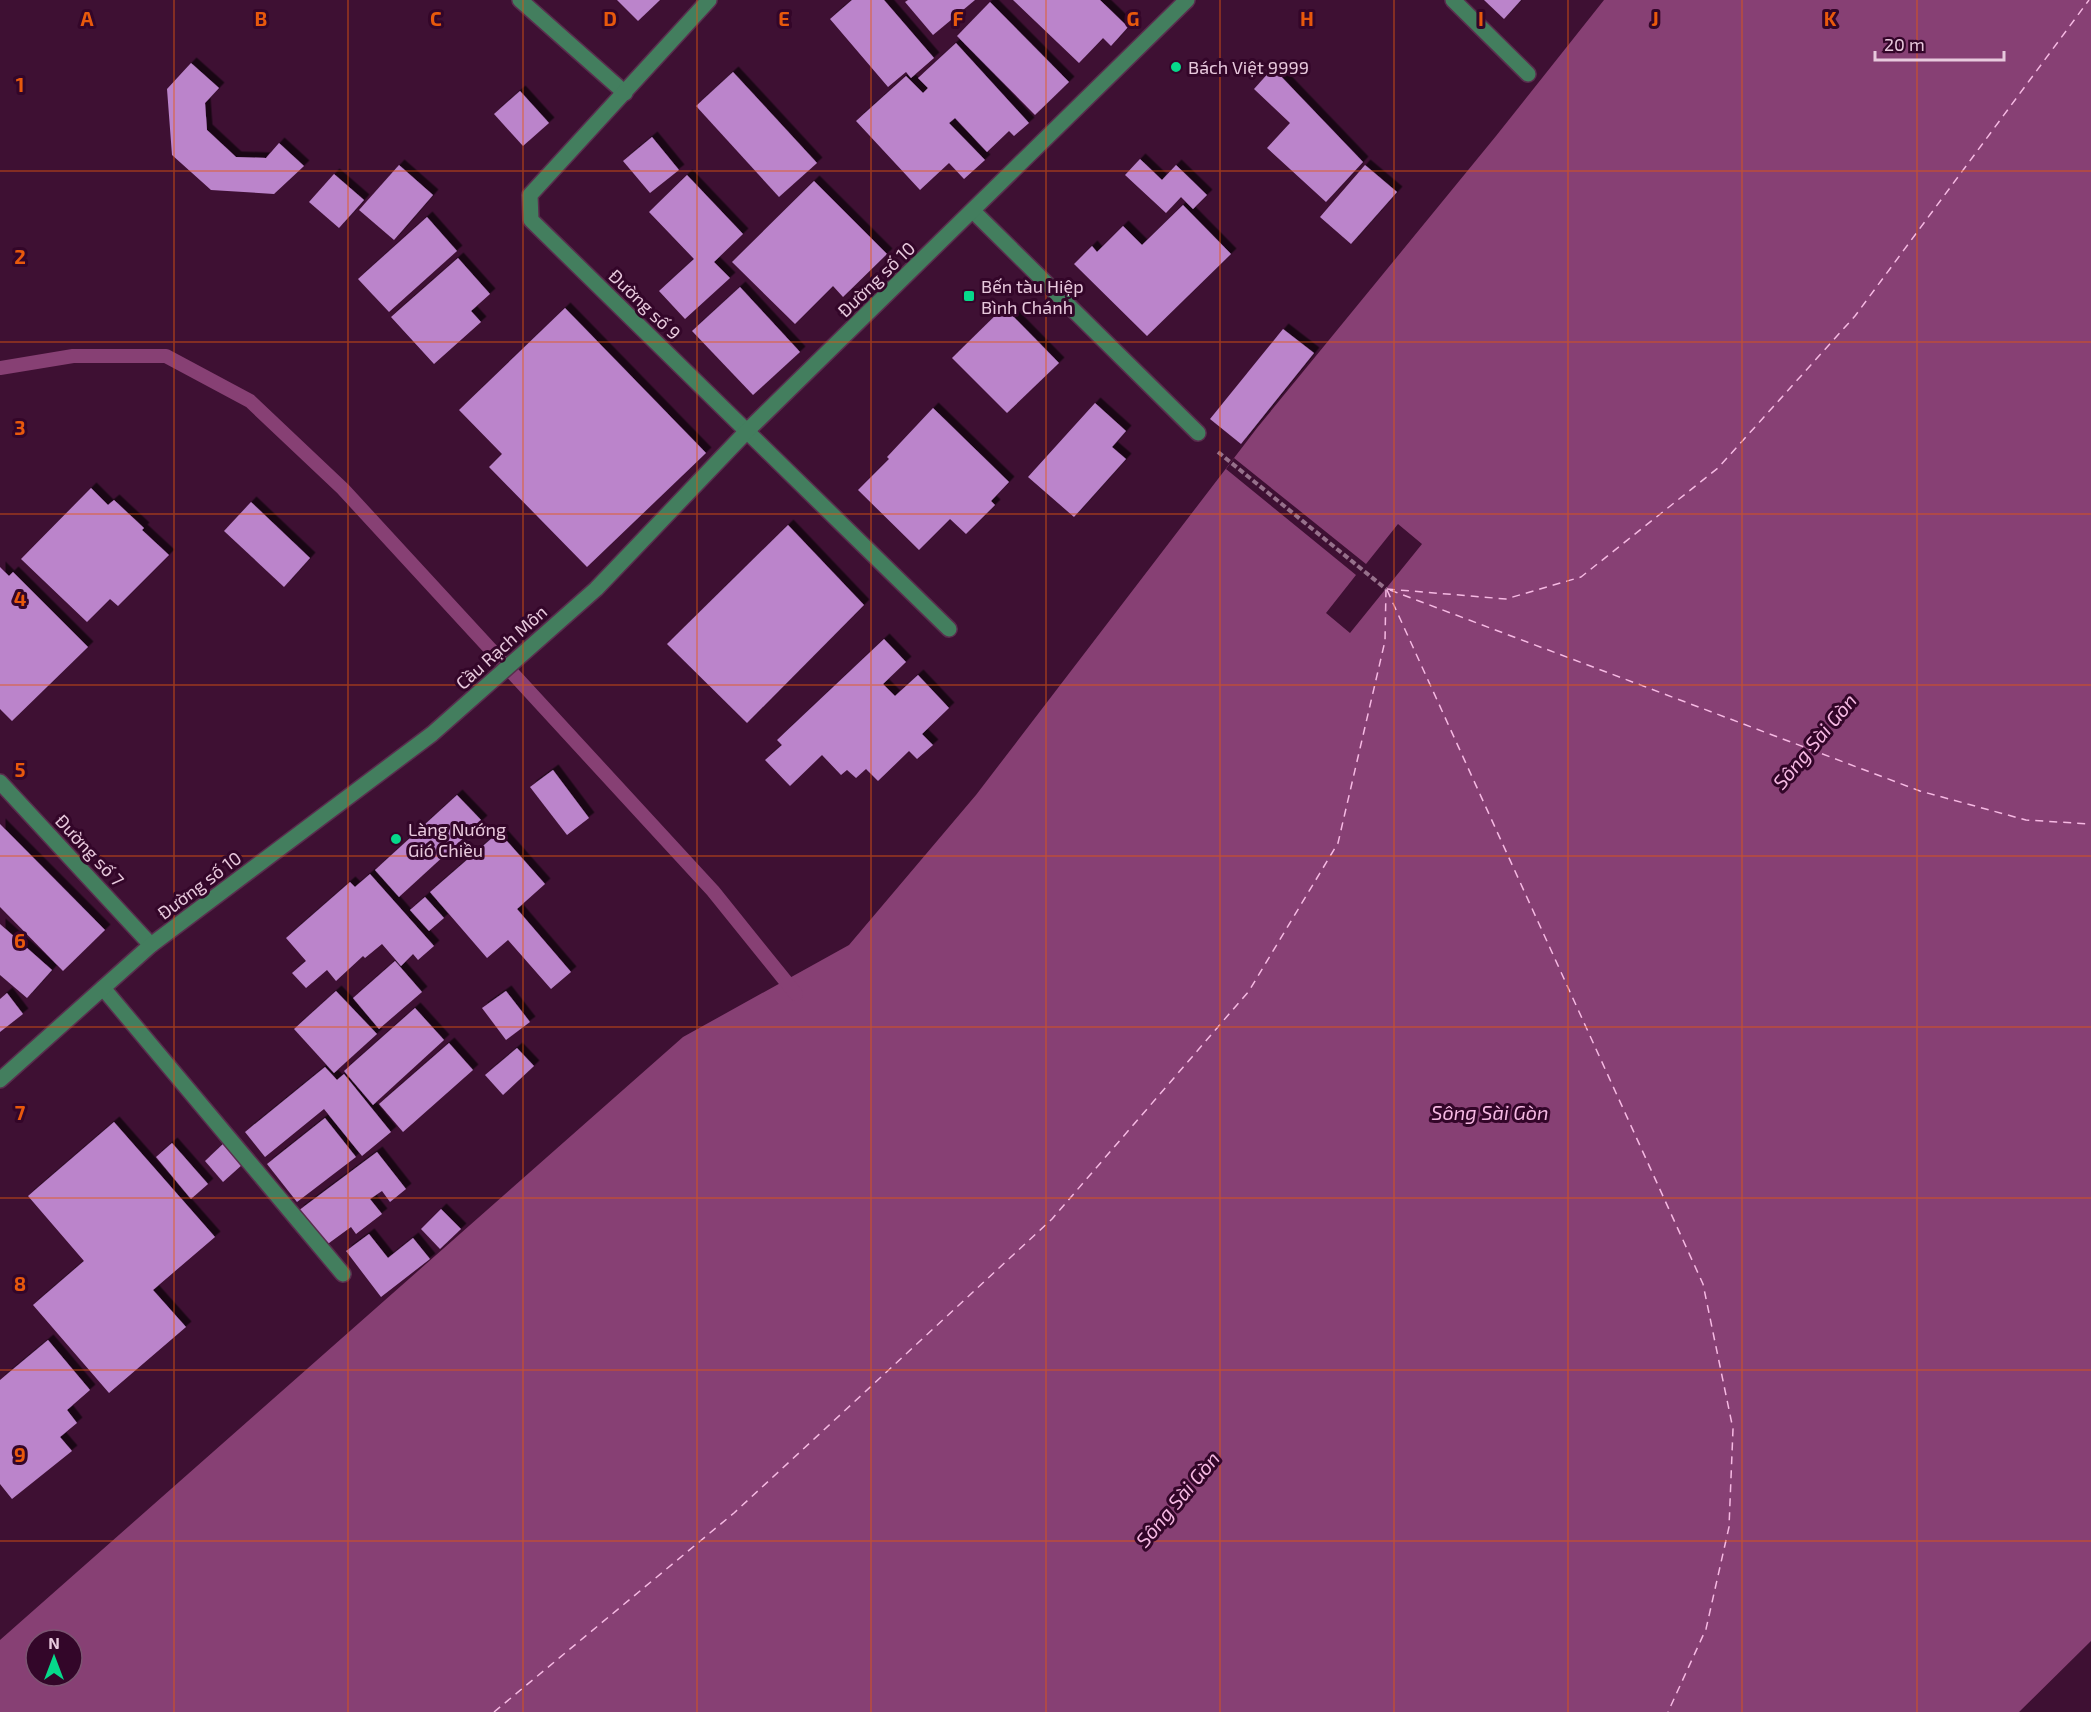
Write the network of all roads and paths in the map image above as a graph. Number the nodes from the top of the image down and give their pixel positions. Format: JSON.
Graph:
{"nodes":[{"id":1,"x":520,"y":0,"type":"edge"},
{"id":2,"x":710,"y":0,"type":"edge"},
{"id":3,"x":1187,"y":0,"type":"edge"},
{"id":4,"x":1453,"y":0,"type":"edge"},
{"id":5,"x":1528,"y":74,"type":"dead end"},
{"id":6,"x":625,"y":93,"type":"junction"},
{"id":7,"x":973,"y":211,"type":"junction"},
{"id":8,"x":748,"y":430,"type":"junction"},
{"id":9,"x":1198,"y":433,"type":"joint"},
{"id":10,"x":596,"y":589,"type":"joint"},
{"id":11,"x":1386,"y":589,"type":"dead end"},
{"id":12,"x":950,"y":629,"type":"dead end"},
{"id":13,"x":432,"y":734,"type":"joint"},
{"id":14,"x":0,"y":782,"type":"edge"},
{"id":15,"x":150,"y":945,"type":"junction"},
{"id":16,"x":103,"y":988,"type":"junction"},
{"id":17,"x":0,"y":1080,"type":"edge"},
{"id":18,"x":343,"y":1274,"type":"dead end"}],
"edges":[{"from":1,"to":6,"type":"street"},
{"from":2,"to":6,"type":"street","name":"Đường số 9"},
{"from":3,"to":7,"type":"street","name":"Đường số 10"},
{"from":4,"to":5,"type":"street"},
{"from":6,"to":8,"type":"street","name":"Đường số 9"},
{"from":7,"to":8,"type":"street","name":"Đường số 10"},
{"from":7,"to":9,"type":"street"},
{"from":8,"to":10,"type":"street","name":"Đường số 10"},
{"from":8,"to":12,"type":"street","name":"Đường số 9"},
{"from":9,"to":11,"type":"path"},
{"from":10,"to":13,"type":"street","name":"Cầu Rạch Môn"},
{"from":13,"to":15,"type":"street","name":"Đường số 10"},
{"from":14,"to":15,"type":"street","name":"Đường số 7"},
{"from":15,"to":16,"type":"street","name":"Đường số 10"},
{"from":16,"to":17,"type":"street","name":"Đường số 10"},
{"from":16,"to":18,"type":"street"}]}
